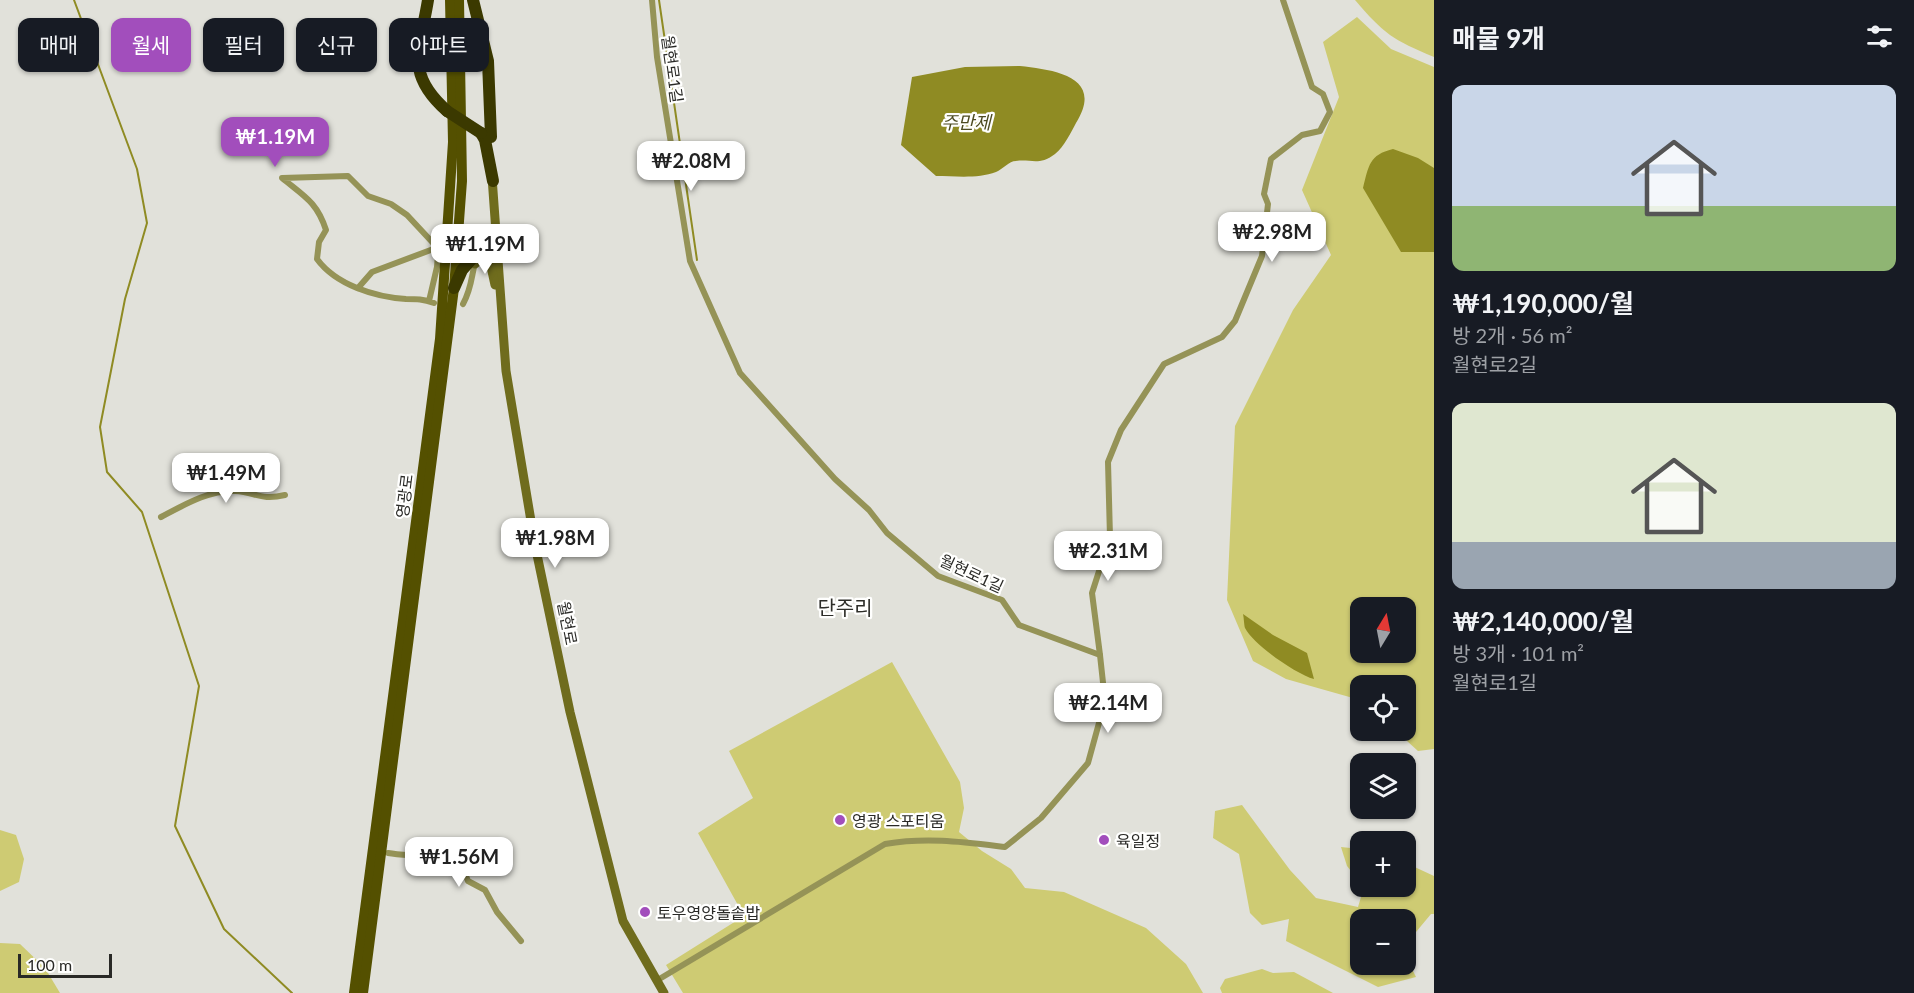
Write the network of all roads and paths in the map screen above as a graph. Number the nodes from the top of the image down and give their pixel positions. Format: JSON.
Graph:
{"nodes":[{"id":1,"x":428,"y":0,"type":"edge"},
{"id":2,"x":450,"y":0,"type":"edge"},
{"id":3,"x":459,"y":0,"type":"edge"},
{"id":4,"x":473,"y":0,"type":"edge"},
{"id":5,"x":652,"y":0,"type":"edge"},
{"id":6,"x":1283,"y":0,"type":"edge"},
{"id":7,"x":486,"y":135,"type":"junction"},
{"id":8,"x":493,"y":181,"type":"joint"},
{"id":9,"x":497,"y":238,"type":"junction"},
{"id":10,"x":436,"y":248,"type":"junction"},
{"id":11,"x":475,"y":259,"type":"junction"},
{"id":12,"x":358,"y":288,"type":"junction"},
{"id":13,"x":454,"y":288,"type":"junction"},
{"id":14,"x":463,"y":304,"type":"dead end"},
{"id":15,"x":502,"y":322,"type":"junction"},
{"id":16,"x":285,"y":495,"type":"dead end"},
{"id":17,"x":161,"y":517,"type":"dead end"},
{"id":18,"x":1100,"y":655,"type":"junction"},
{"id":19,"x":388,"y":853,"type":"dead end"},
{"id":20,"x":521,"y":941,"type":"dead end"},
{"id":21,"x":656,"y":981,"type":"junction"},
{"id":22,"x":354,"y":993,"type":"edge"},
{"id":23,"x":364,"y":993,"type":"edge"},
{"id":24,"x":664,"y":993,"type":"edge"}],
"edges":[{"from":1,"to":7,"type":"highway","bridge":true},
{"from":2,"to":22,"type":"main road","name":"영광로"},
{"from":3,"to":13,"type":"main road","name":"영광로"},
{"from":4,"to":7,"type":"highway"},
{"from":5,"to":18,"type":"street","name":"월현로1길"},
{"from":6,"to":18,"type":"street"},
{"from":7,"to":8,"type":"highway"},
{"from":8,"to":9,"type":"street","name":"월현로"},
{"from":9,"to":11,"type":"street"},
{"from":9,"to":15,"type":"street","name":"월현로"},
{"from":10,"to":12,"type":"street"},
{"from":10,"to":12,"type":"street"},
{"from":10,"to":12,"type":"street"},
{"from":11,"to":13,"type":"highway"},
{"from":11,"to":14,"type":"street"},
{"from":11,"to":15,"type":"street"},
{"from":13,"to":23,"type":"main road","name":"영광로"},
{"from":15,"to":21,"type":"street","name":"월현로"},
{"from":16,"to":17,"type":"street"},
{"from":18,"to":21,"type":"street"},
{"from":19,"to":20,"type":"street"},
{"from":21,"to":24,"type":"street","name":"월현로"}]}
